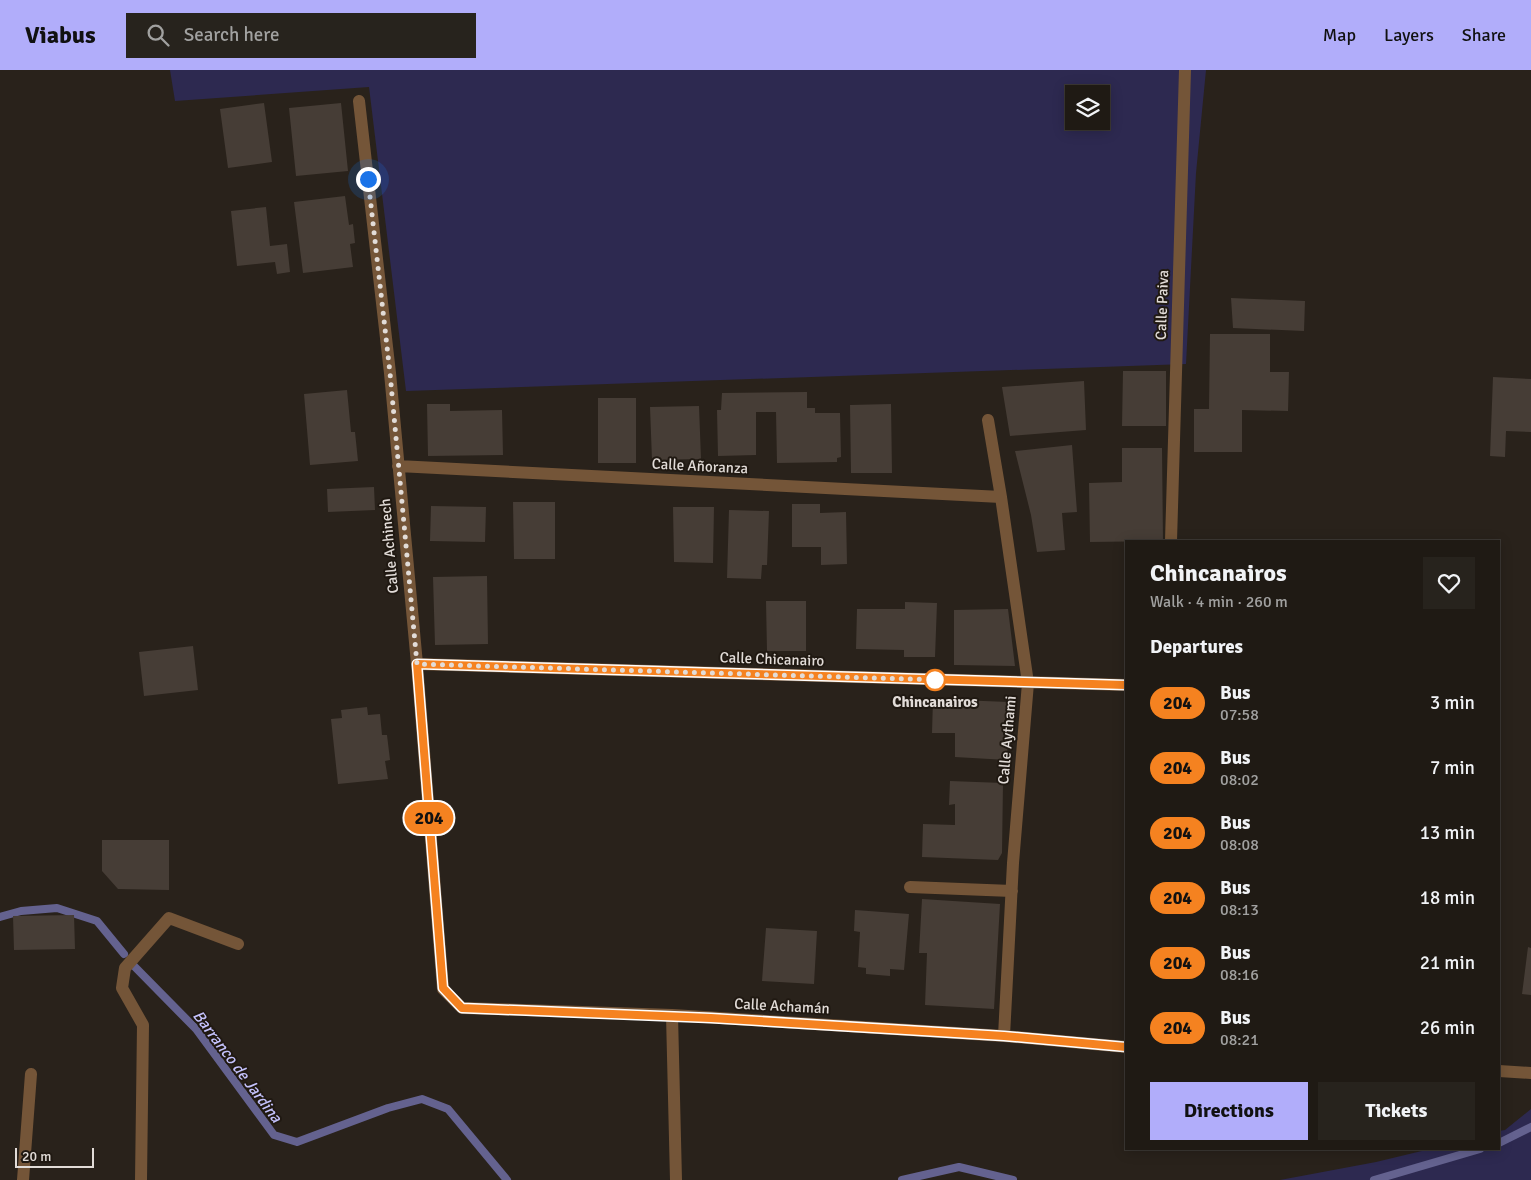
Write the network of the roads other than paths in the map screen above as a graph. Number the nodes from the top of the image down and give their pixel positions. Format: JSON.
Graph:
{"nodes":[{"id":1,"x":1185,"y":70,"type":"edge"},
{"id":2,"x":358,"y":101,"type":"dead end"},
{"id":3,"x":988,"y":420,"type":"dead end"},
{"id":4,"x":398,"y":466,"type":"junction"},
{"id":5,"x":1001,"y":497,"type":"junction"},
{"id":6,"x":1171,"y":540,"type":"edge"},
{"id":7,"x":417,"y":664,"type":"junction"},
{"id":8,"x":1028,"y":683,"type":"junction"},
{"id":9,"x":1125,"y":685,"type":"edge"},
{"id":10,"x":910,"y":887,"type":"dead end"},
{"id":11,"x":1012,"y":891,"type":"junction"},
{"id":12,"x":238,"y":944,"type":"dead end"},
{"id":13,"x":443,"y":988,"type":"joint"},
{"id":14,"x":672,"y":1016,"type":"junction"},
{"id":15,"x":1004,"y":1036,"type":"junction"},
{"id":16,"x":1125,"y":1048,"type":"edge"},
{"id":17,"x":1500,"y":1071,"type":"edge"},
{"id":18,"x":1531,"y":1073,"type":"edge"},
{"id":19,"x":31,"y":1074,"type":"dead end"},
{"id":20,"x":23,"y":1180,"type":"edge"},
{"id":21,"x":141,"y":1180,"type":"edge"},
{"id":22,"x":676,"y":1180,"type":"edge"}],
"edges":[{"from":1,"to":6,"type":"street","name":"Calle Paiva"},
{"from":2,"to":4,"type":"street","name":"Calle Achinech"},
{"from":3,"to":5,"type":"street","name":"Calle Aythami"},
{"from":4,"to":5,"type":"street","name":"Calle Añoranza"},
{"from":4,"to":7,"type":"street","name":"Calle Achinech"},
{"from":5,"to":8,"type":"street","name":"Calle Aythami"},
{"from":7,"to":8,"type":"street","name":"Calle Chicanairo"},
{"from":7,"to":13,"type":"street","name":"Calle Achinech"},
{"from":8,"to":9,"type":"street","name":"Calle Chicanairo"},
{"from":8,"to":11,"type":"street","name":"Calle Aythami"},
{"from":10,"to":11,"type":"street"},
{"from":11,"to":15,"type":"street","name":"Calle Aythami"},
{"from":12,"to":21,"type":"street"},
{"from":13,"to":14,"type":"street","name":"Calle Achamán"},
{"from":14,"to":15,"type":"street","name":"Calle Achamán"},
{"from":14,"to":22,"type":"street"},
{"from":15,"to":16,"type":"street","name":"Calle Achamán"},
{"from":17,"to":18,"type":"street"},
{"from":19,"to":20,"type":"street"}]}
